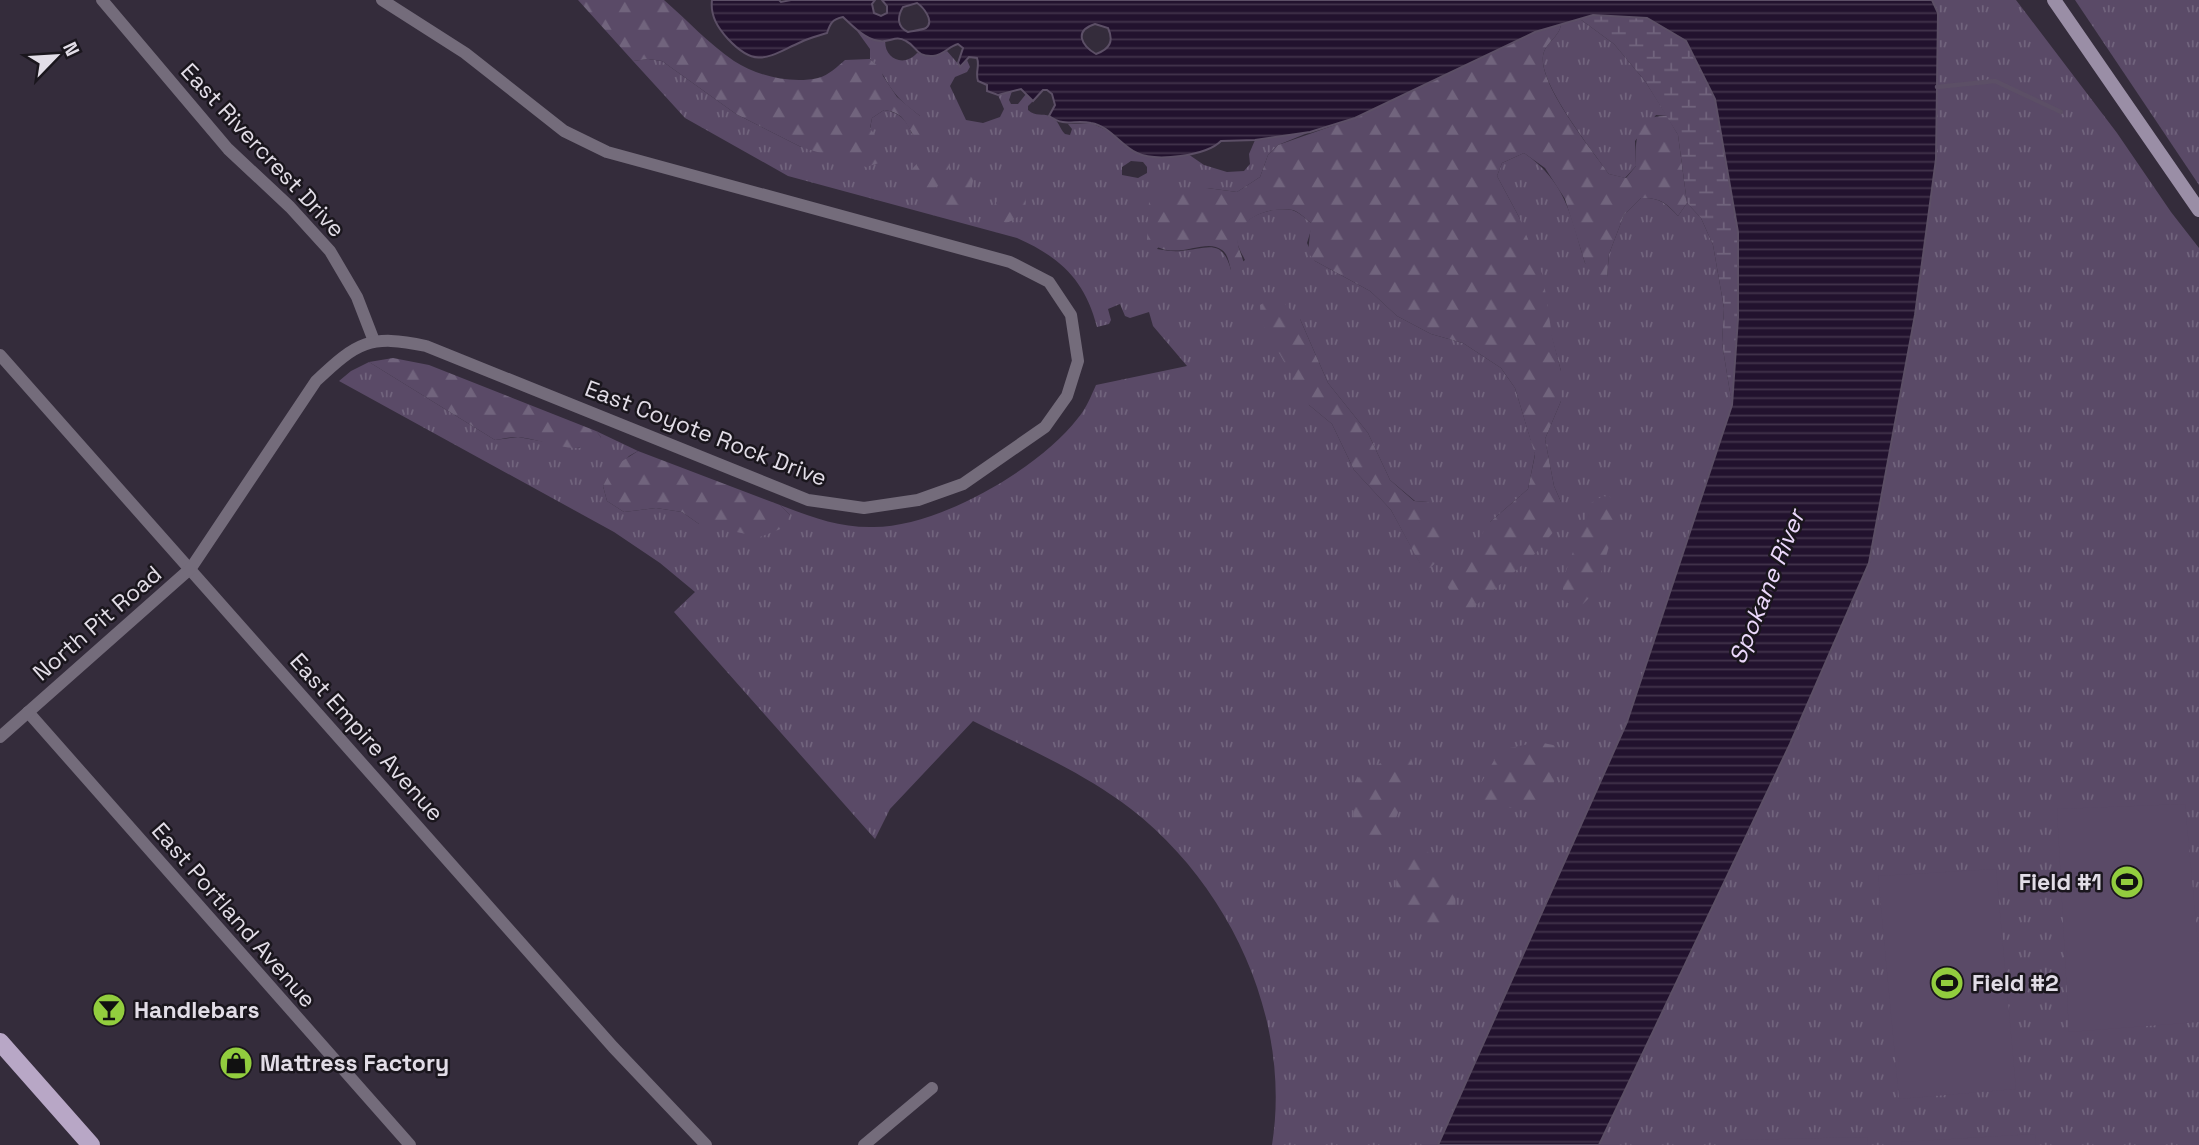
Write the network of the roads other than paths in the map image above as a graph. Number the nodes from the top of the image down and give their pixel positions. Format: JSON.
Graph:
{"nodes":[{"id":1,"x":102,"y":0,"type":"edge"},
{"id":2,"x":382,"y":0,"type":"edge"},
{"id":3,"x":2054,"y":0,"type":"edge"},
{"id":4,"x":2199,"y":210,"type":"edge"},
{"id":5,"x":374,"y":341,"type":"junction"},
{"id":6,"x":0,"y":355,"type":"edge"},
{"id":7,"x":191,"y":568,"type":"junction"},
{"id":8,"x":27,"y":712,"type":"junction"},
{"id":9,"x":0,"y":737,"type":"edge"},
{"id":10,"x":0,"y":1042,"type":"edge"},
{"id":11,"x":932,"y":1088,"type":"dead end"},
{"id":12,"x":91,"y":1145,"type":"edge"},
{"id":13,"x":410,"y":1145,"type":"edge"},
{"id":14,"x":705,"y":1145,"type":"edge"},
{"id":15,"x":864,"y":1145,"type":"edge"}],
"edges":[{"from":1,"to":5,"type":"street","name":"East Rivercrest Drive"},
{"from":2,"to":5,"type":"street","name":"East Coyote Rock Drive"},
{"from":3,"to":4,"type":"street"},
{"from":5,"to":7,"type":"street","name":"East Coyote Rock Drive"},
{"from":6,"to":7,"type":"street","name":"East Empire Avenue"},
{"from":7,"to":8,"type":"street","name":"North Pit Road"},
{"from":7,"to":14,"type":"street","name":"East Empire Avenue"},
{"from":8,"to":9,"type":"street","name":"North Pit Road"},
{"from":8,"to":13,"type":"street","name":"East Portland Avenue"},
{"from":10,"to":12,"type":"main road"},
{"from":11,"to":15,"type":"street"}]}
